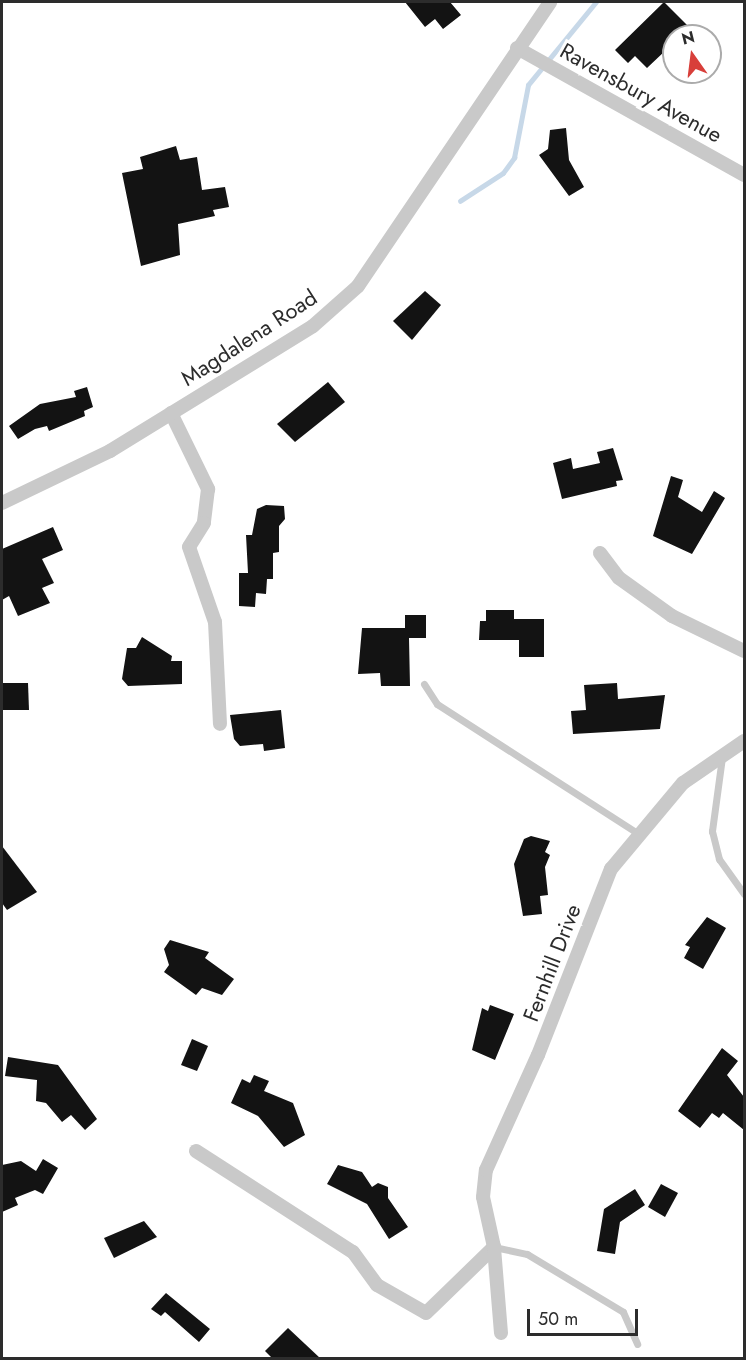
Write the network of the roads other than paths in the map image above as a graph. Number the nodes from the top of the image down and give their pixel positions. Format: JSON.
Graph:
{"nodes":[{"id":1,"x":550,"y":2,"type":"edge"},
{"id":2,"x":517,"y":48,"type":"junction"},
{"id":3,"x":744,"y":175,"type":"edge"},
{"id":4,"x":171,"y":413,"type":"junction"},
{"id":5,"x":2,"y":503,"type":"edge"},
{"id":6,"x":600,"y":553,"type":"dead end"},
{"id":7,"x":744,"y":651,"type":"edge"},
{"id":8,"x":424,"y":684,"type":"dead end"},
{"id":9,"x":220,"y":724,"type":"dead end"},
{"id":10,"x":744,"y":741,"type":"edge"},
{"id":11,"x":723,"y":752,"type":"junction"},
{"id":12,"x":637,"y":832,"type":"junction"},
{"id":13,"x":744,"y":894,"type":"edge"},
{"id":14,"x":196,"y":1151,"type":"dead end"},
{"id":15,"x":494,"y":1247,"type":"junction"},
{"id":16,"x":501,"y":1333,"type":"dead end"},
{"id":17,"x":637,"y":1344,"type":"dead end"}],
"edges":[{"from":1,"to":2,"type":"street","name":"Magdalena Road"},
{"from":2,"to":3,"type":"street","name":"Ravensbury Avenue"},
{"from":2,"to":4,"type":"street","name":"Magdalena Road"},
{"from":4,"to":5,"type":"street","name":"Magdalena Road"},
{"from":4,"to":9,"type":"street"},
{"from":6,"to":7,"type":"street"},
{"from":8,"to":12,"type":"lane"},
{"from":10,"to":11,"type":"street","name":"Fernhill Drive"},
{"from":11,"to":12,"type":"street","name":"Fernhill Drive"},
{"from":11,"to":13,"type":"lane"},
{"from":12,"to":15,"type":"street","name":"Fernhill Drive"},
{"from":14,"to":15,"type":"street"},
{"from":15,"to":16,"type":"street","name":"Fernhill Drive"},
{"from":15,"to":17,"type":"lane"}]}
